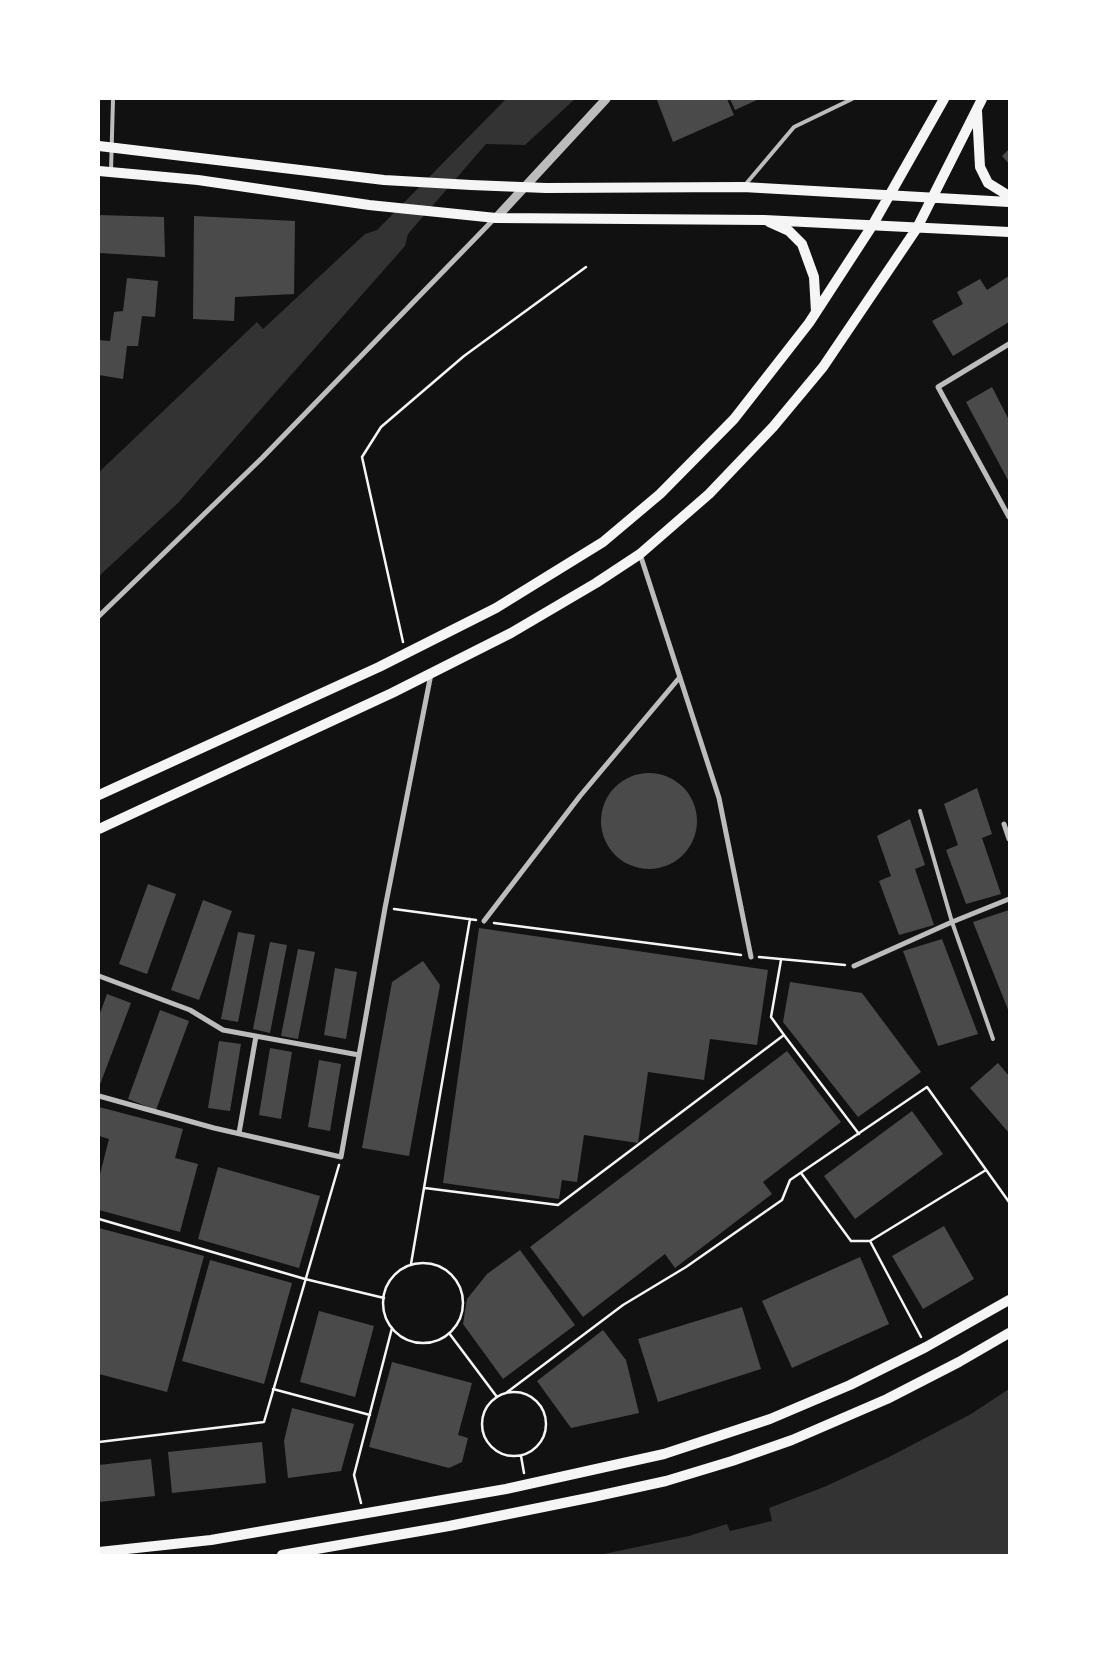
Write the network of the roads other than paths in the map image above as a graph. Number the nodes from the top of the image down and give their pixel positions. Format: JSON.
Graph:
{"nodes":[{"id":1,"x":113,"y":99,"type":"edge"},
{"id":2,"x":606,"y":99,"type":"edge"},
{"id":3,"x":852,"y":99,"type":"edge"},
{"id":4,"x":944,"y":99,"type":"edge"},
{"id":5,"x":979,"y":103,"type":"edge"},
{"id":6,"x":99,"y":146,"type":"edge"},
{"id":7,"x":112,"y":146,"type":"junction"},
{"id":8,"x":99,"y":171,"type":"edge"},
{"id":9,"x":111,"y":171,"type":"junction"},
{"id":10,"x":743,"y":187,"type":"junction"},
{"id":11,"x":524,"y":188,"type":"junction"},
{"id":12,"x":888,"y":194,"type":"junction"},
{"id":13,"x":1009,"y":196,"type":"edge"},
{"id":14,"x":932,"y":197,"type":"junction"},
{"id":15,"x":1009,"y":202,"type":"edge"},
{"id":16,"x":496,"y":218,"type":"junction"},
{"id":17,"x":764,"y":220,"type":"junction"},
{"id":18,"x":872,"y":226,"type":"junction"},
{"id":19,"x":917,"y":228,"type":"junction"},
{"id":20,"x":1009,"y":232,"type":"edge"},
{"id":21,"x":816,"y":313,"type":"junction"},
{"id":22,"x":1009,"y":344,"type":"edge"},
{"id":23,"x":1009,"y":517,"type":"edge"},
{"id":24,"x":640,"y":554,"type":"junction"},
{"id":25,"x":99,"y":616,"type":"edge"},
{"id":26,"x":431,"y":673,"type":"junction"},
{"id":27,"x":680,"y":677,"type":"junction"},
{"id":28,"x":99,"y":796,"type":"edge"},
{"id":29,"x":920,"y":811,"type":"dead end"},
{"id":30,"x":1004,"y":824,"type":"dead end"},
{"id":31,"x":99,"y":829,"type":"edge"},
{"id":32,"x":1009,"y":840,"type":"edge"},
{"id":33,"x":1009,"y":899,"type":"edge"},
{"id":34,"x":484,"y":921,"type":"road end"},
{"id":35,"x":952,"y":922,"type":"junction"},
{"id":36,"x":751,"y":956,"type":"road end"},
{"id":37,"x":854,"y":966,"type":"road end"},
{"id":38,"x":99,"y":976,"type":"edge"},
{"id":39,"x":256,"y":1036,"type":"junction"},
{"id":40,"x":993,"y":1039,"type":"dead end"},
{"id":41,"x":359,"y":1055,"type":"junction"},
{"id":42,"x":99,"y":1096,"type":"edge"},
{"id":43,"x":239,"y":1134,"type":"junction"},
{"id":44,"x":1009,"y":1300,"type":"edge"},
{"id":45,"x":1009,"y":1333,"type":"edge"},
{"id":46,"x":99,"y":1552,"type":"edge"},
{"id":47,"x":282,"y":1555,"type":"edge"}],
"edges":[{"from":1,"to":7,"type":"lane"},
{"from":2,"to":11,"type":"street"},
{"from":3,"to":10,"type":"lane"},
{"from":4,"to":12,"type":"main road"},
{"from":5,"to":13,"type":"main road"},
{"from":5,"to":14,"type":"main road"},
{"from":6,"to":7,"type":"main road"},
{"from":7,"to":9,"type":"lane"},
{"from":7,"to":11,"type":"main road"},
{"from":8,"to":9,"type":"main road"},
{"from":9,"to":16,"type":"main road"},
{"from":10,"to":11,"type":"main road"},
{"from":10,"to":12,"type":"main road"},
{"from":11,"to":16,"type":"street"},
{"from":12,"to":14,"type":"main road"},
{"from":12,"to":18,"type":"main road"},
{"from":14,"to":15,"type":"main road"},
{"from":14,"to":19,"type":"main road"},
{"from":16,"to":17,"type":"main road"},
{"from":16,"to":25,"type":"street"},
{"from":17,"to":18,"type":"main road"},
{"from":17,"to":21,"type":"main road"},
{"from":18,"to":19,"type":"main road"},
{"from":18,"to":21,"type":"main road"},
{"from":19,"to":20,"type":"main road"},
{"from":19,"to":24,"type":"main road"},
{"from":21,"to":28,"type":"main road"},
{"from":22,"to":23,"type":"street"},
{"from":24,"to":26,"type":"main road"},
{"from":24,"to":27,"type":"street"},
{"from":26,"to":31,"type":"main road"},
{"from":26,"to":41,"type":"street"},
{"from":27,"to":34,"type":"street"},
{"from":27,"to":36,"type":"street"},
{"from":29,"to":35,"type":"lane"},
{"from":30,"to":32,"type":"street"},
{"from":33,"to":35,"type":"street"},
{"from":35,"to":37,"type":"street"},
{"from":35,"to":40,"type":"lane"},
{"from":38,"to":39,"type":"street"},
{"from":39,"to":41,"type":"street"},
{"from":39,"to":43,"type":"street"},
{"from":41,"to":43,"type":"street"},
{"from":42,"to":43,"type":"street"},
{"from":44,"to":46,"type":"main road"},
{"from":45,"to":47,"type":"main road"}]}
